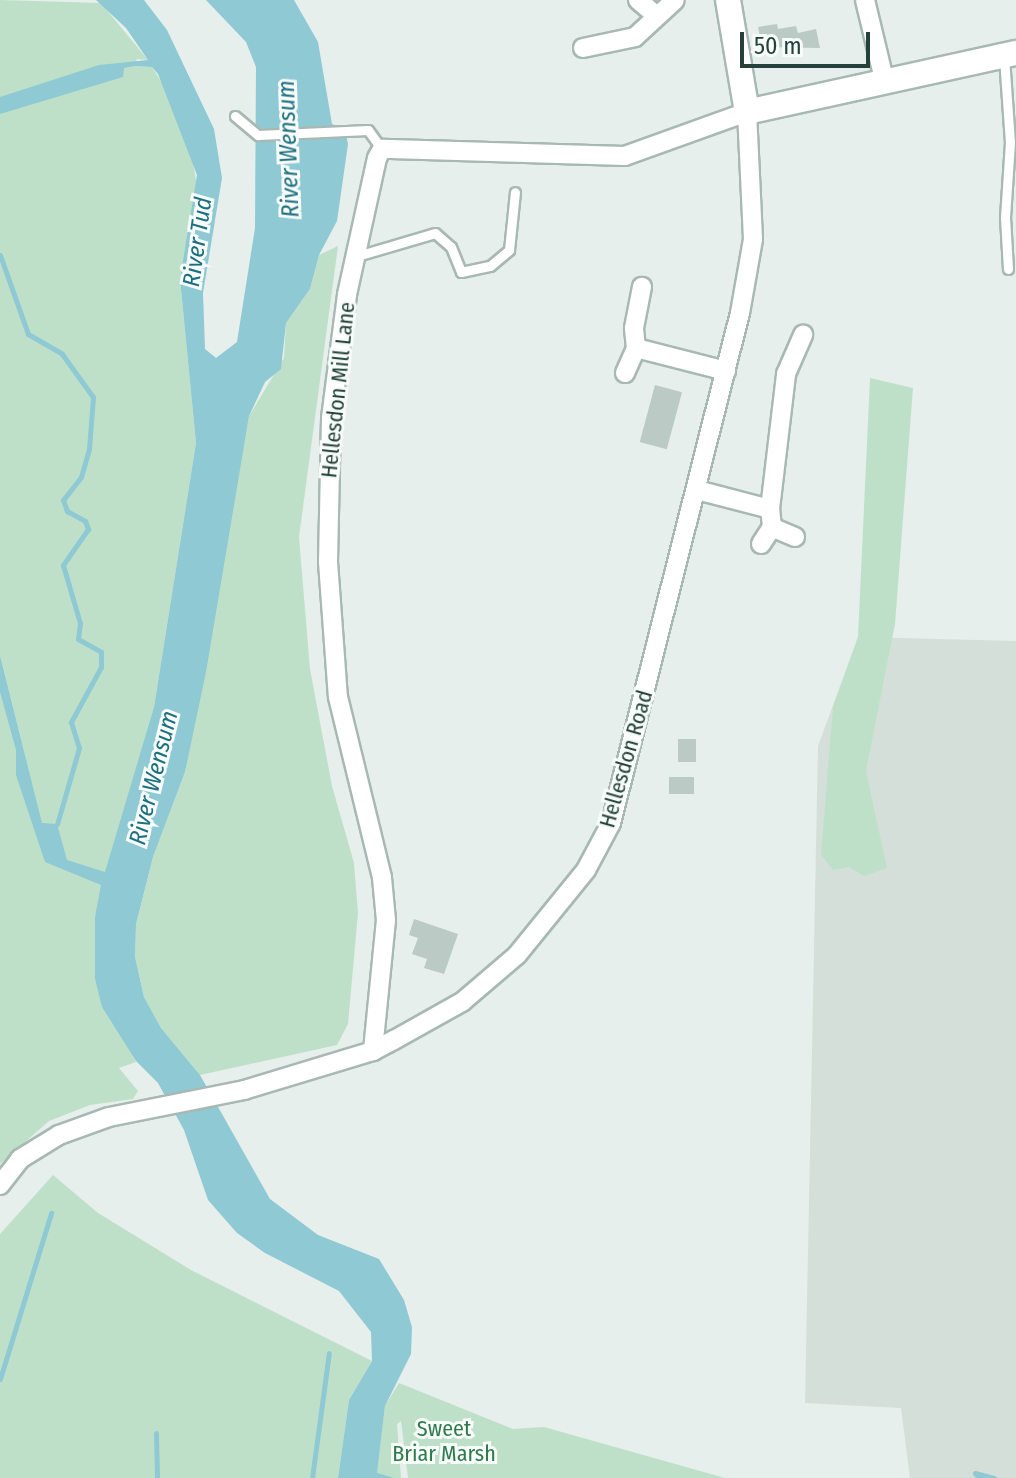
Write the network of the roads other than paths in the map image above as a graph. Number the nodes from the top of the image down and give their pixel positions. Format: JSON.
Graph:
{"nodes":[{"id":1,"x":638,"y":0,"type":"edge"},
{"id":2,"x":675,"y":0,"type":"edge"},
{"id":3,"x":728,"y":0,"type":"edge"},
{"id":4,"x":865,"y":0,"type":"edge"},
{"id":5,"x":656,"y":15,"type":"junction"},
{"id":6,"x":583,"y":48,"type":"dead end"},
{"id":7,"x":1010,"y":54,"type":"edge"},
{"id":8,"x":884,"y":79,"type":"junction"},
{"id":9,"x":747,"y":112,"type":"junction"},
{"id":10,"x":235,"y":116,"type":"dead end"},
{"id":11,"x":382,"y":149,"type":"junction"},
{"id":12,"x":515,"y":192,"type":"dead end"},
{"id":13,"x":357,"y":256,"type":"junction"},
{"id":14,"x":1008,"y":269,"type":"dead end"},
{"id":15,"x":642,"y":287,"type":"dead end"},
{"id":16,"x":803,"y":335,"type":"dead end"},
{"id":17,"x":636,"y":348,"type":"junction"},
{"id":18,"x":775,"y":350,"type":"dead end"},
{"id":19,"x":793,"y":355,"type":"junction"},
{"id":20,"x":726,"y":371,"type":"junction"},
{"id":21,"x":625,"y":373,"type":"dead end"},
{"id":22,"x":697,"y":490,"type":"junction"},
{"id":23,"x":771,"y":518,"type":"junction"},
{"id":24,"x":795,"y":537,"type":"dead end"},
{"id":25,"x":761,"y":544,"type":"dead end"},
{"id":26,"x":373,"y":1051,"type":"junction"},
{"id":27,"x":0,"y":1185,"type":"edge"}],
"edges":[{"from":1,"to":5,"type":"street"},
{"from":2,"to":5,"type":"street"},
{"from":3,"to":9,"type":"street"},
{"from":4,"to":8,"type":"street"},
{"from":5,"to":6,"type":"street"},
{"from":7,"to":8,"type":"street"},
{"from":7,"to":14,"type":"lane"},
{"from":8,"to":9,"type":"street"},
{"from":9,"to":11,"type":"street"},
{"from":9,"to":20,"type":"street","name":"Hellesdon Road"},
{"from":10,"to":11,"type":"lane"},
{"from":11,"to":13,"type":"street","name":"Hellesdon Mill Lane"},
{"from":12,"to":13,"type":"lane"},
{"from":13,"to":26,"type":"street","name":"Hellesdon Mill Lane"},
{"from":15,"to":17,"type":"street"},
{"from":16,"to":19,"type":"street"},
{"from":17,"to":20,"type":"street"},
{"from":17,"to":21,"type":"street"},
{"from":18,"to":19,"type":"street"},
{"from":19,"to":23,"type":"street"},
{"from":20,"to":22,"type":"street","name":"Hellesdon Road"},
{"from":22,"to":23,"type":"street"},
{"from":22,"to":26,"type":"street","name":"Hellesdon Road"},
{"from":23,"to":24,"type":"street"},
{"from":23,"to":25,"type":"street"},
{"from":26,"to":27,"type":"street","name":"Hellesdon Road"}]}
